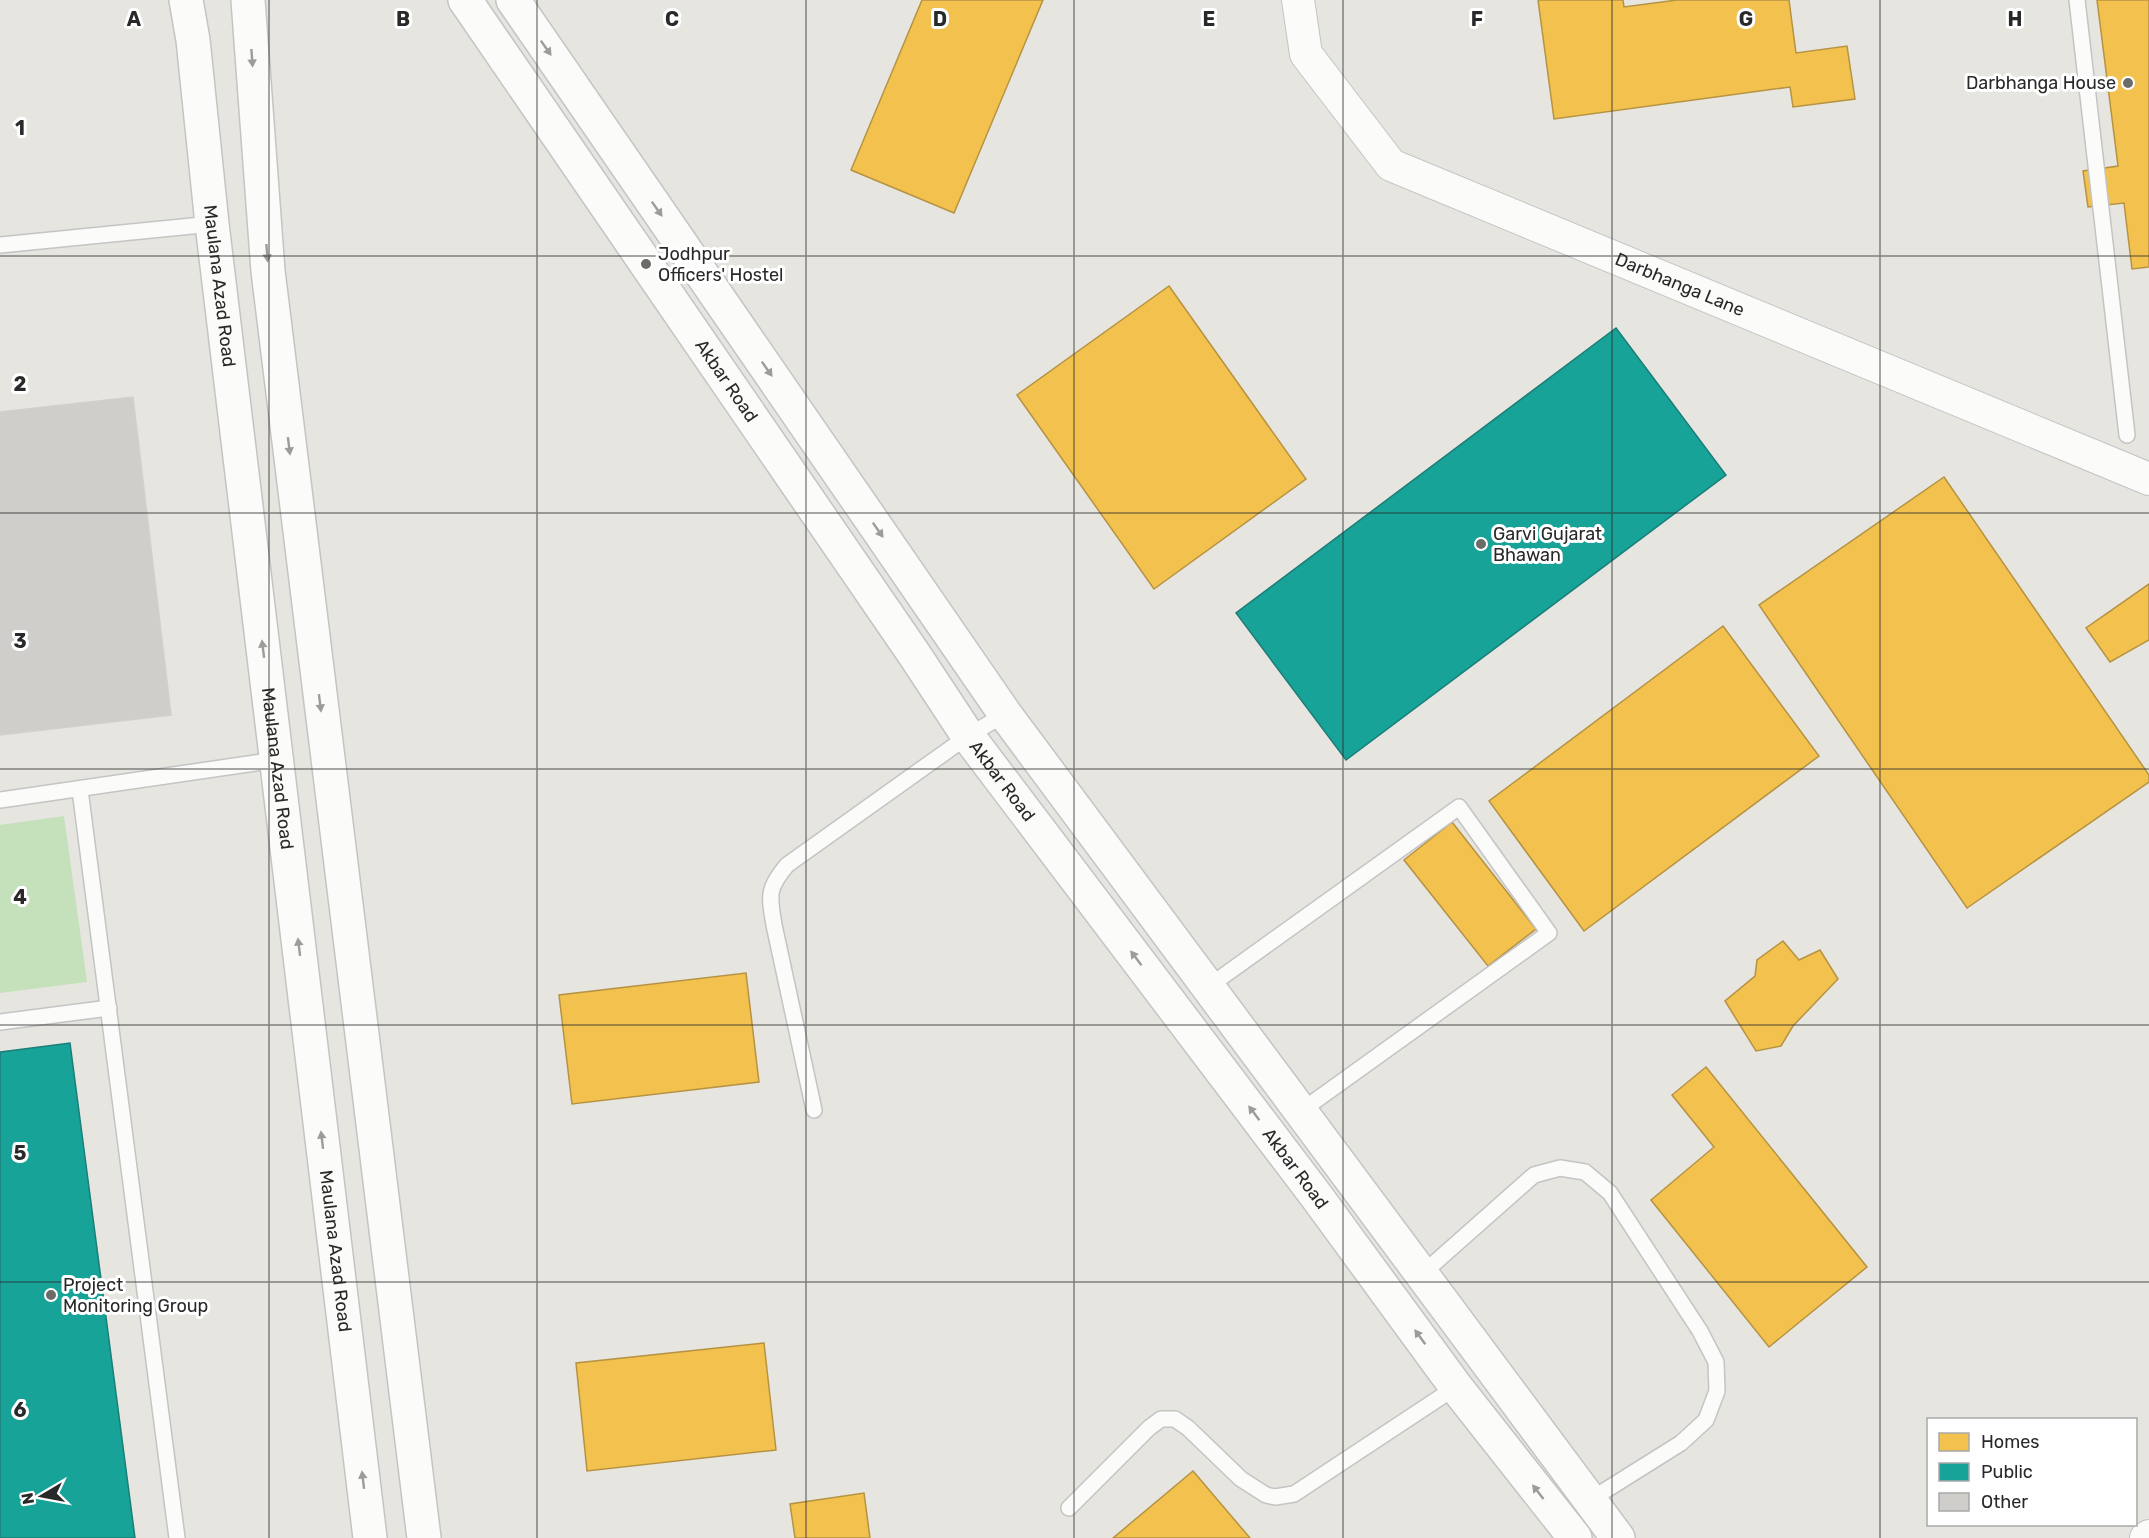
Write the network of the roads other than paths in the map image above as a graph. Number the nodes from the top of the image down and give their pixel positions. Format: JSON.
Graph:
{"nodes":[{"id":1,"x":186,"y":0,"type":"edge"},
{"id":2,"x":248,"y":0,"type":"edge"},
{"id":3,"x":465,"y":0,"type":"edge"},
{"id":4,"x":513,"y":0,"type":"edge"},
{"id":5,"x":1298,"y":0,"type":"edge"},
{"id":6,"x":2077,"y":0,"type":"edge"},
{"id":7,"x":212,"y":224,"type":"junction"},
{"id":8,"x":0,"y":245,"type":"edge"},
{"id":9,"x":2127,"y":435,"type":"dead end"},
{"id":10,"x":2149,"y":479,"type":"edge"},
{"id":11,"x":1005,"y":714,"type":"junction"},
{"id":12,"x":968,"y":736,"type":"junction"},
{"id":13,"x":276,"y":760,"type":"junction"},
{"id":14,"x":80,"y":790,"type":"junction"},
{"id":15,"x":0,"y":800,"type":"edge"},
{"id":16,"x":1208,"y":987,"type":"junction"},
{"id":17,"x":109,"y":1008,"type":"junction"},
{"id":18,"x":0,"y":1022,"type":"edge"},
{"id":19,"x":814,"y":1110,"type":"dead end"},
{"id":20,"x":1301,"y":1111,"type":"junction"},
{"id":21,"x":1422,"y":1274,"type":"junction"},
{"id":22,"x":1456,"y":1387,"type":"junction"},
{"id":23,"x":1590,"y":1500,"type":"junction"},
{"id":24,"x":1069,"y":1508,"type":"dead end"},
{"id":25,"x":177,"y":1538,"type":"edge"},
{"id":26,"x":370,"y":1538,"type":"edge"},
{"id":27,"x":424,"y":1538,"type":"edge"},
{"id":28,"x":1575,"y":1538,"type":"edge"},
{"id":29,"x":1618,"y":1538,"type":"edge"}],
"edges":[{"from":1,"to":7,"type":"main road","name":"Maulana Azad Road"},
{"from":2,"to":27,"type":"main road","one_way":true},
{"from":3,"to":12,"type":"main road","name":"Akbar Road"},
{"from":4,"to":11,"type":"main road","one_way":true},
{"from":5,"to":10,"type":"street","name":"Darbhanga Lane"},
{"from":6,"to":9,"type":"lane"},
{"from":7,"to":8,"type":"lane"},
{"from":13,"to":7,"type":"main road","name":"Maulana Azad Road","one_way":true},
{"from":11,"to":12,"type":"lane"},
{"from":11,"to":16,"type":"main road"},
{"from":12,"to":19,"type":"lane"},
{"from":22,"to":12,"type":"main road","name":"Akbar Road","one_way":true},
{"from":13,"to":14,"type":"lane"},
{"from":26,"to":13,"type":"main road","name":"Maulana Azad Road","one_way":true},
{"from":14,"to":15,"type":"lane"},
{"from":14,"to":17,"type":"lane"},
{"from":16,"to":20,"type":"main road"},
{"from":16,"to":20,"type":"lane"},
{"from":17,"to":18,"type":"lane"},
{"from":17,"to":25,"type":"lane"},
{"from":20,"to":21,"type":"main road"},
{"from":21,"to":23,"type":"main road"},
{"from":21,"to":23,"type":"lane"},
{"from":22,"to":24,"type":"lane"},
{"from":28,"to":22,"type":"main road","name":"Akbar Road","one_way":true},
{"from":23,"to":29,"type":"main road"}]}
